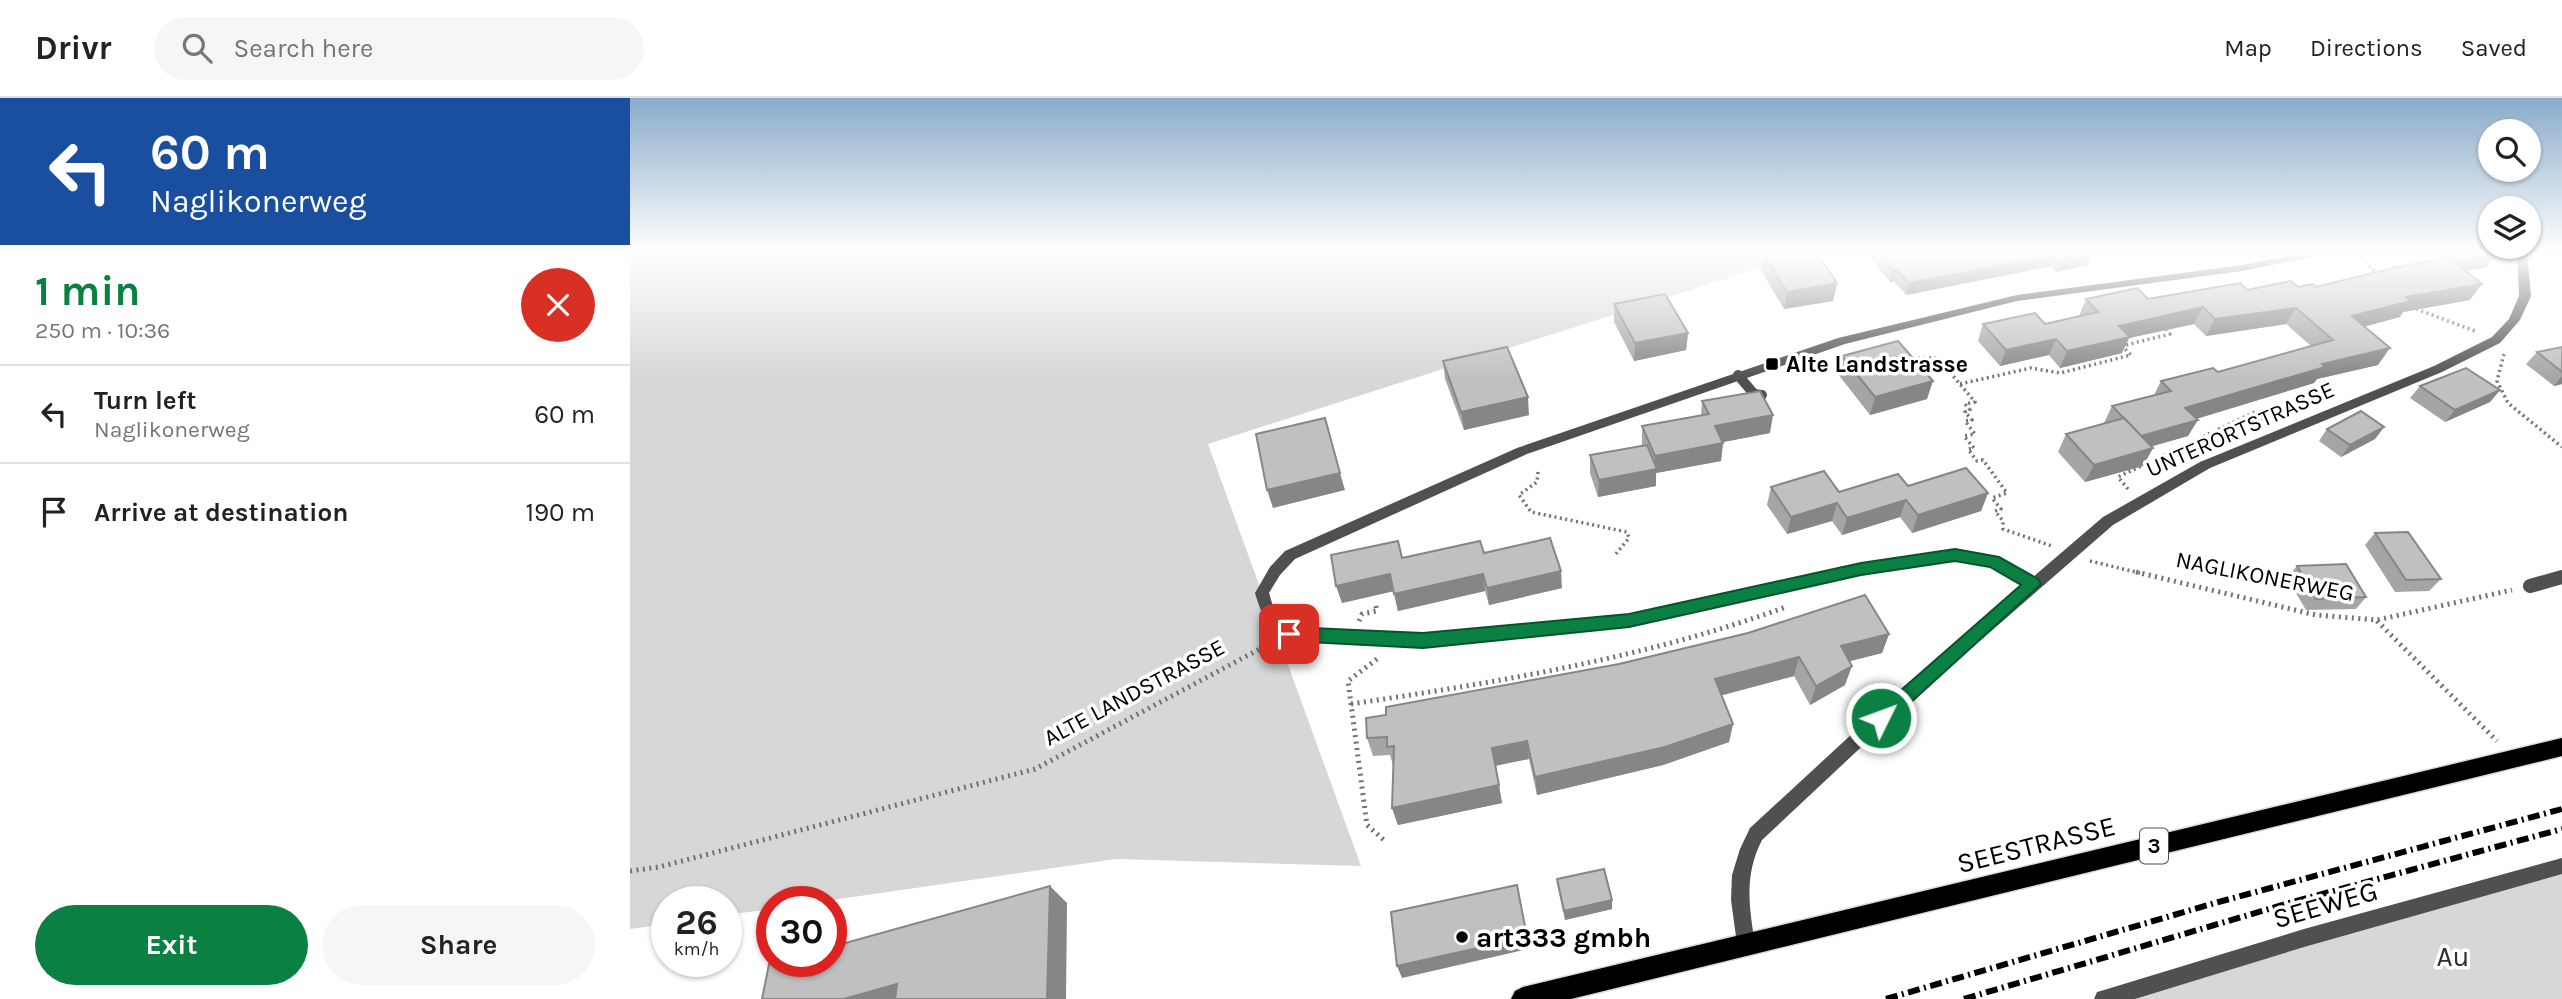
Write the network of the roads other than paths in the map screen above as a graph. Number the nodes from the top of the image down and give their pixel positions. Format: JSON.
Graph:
{"nodes":[{"id":1,"x":2039,"y":295,"type":"edge"},
{"id":2,"x":2525,"y":295,"type":"edge"},
{"id":3,"x":1738,"y":375,"type":"junction"},
{"id":4,"x":1762,"y":395,"type":"edge"},
{"id":5,"x":2562,"y":578,"type":"edge"},
{"id":6,"x":2033,"y":584,"type":"junction"},
{"id":7,"x":2530,"y":586,"type":"road end"},
{"id":8,"x":2562,"y":747,"type":"edge"},
{"id":9,"x":2562,"y":866,"type":"edge"},
{"id":10,"x":1746,"y":944,"type":"junction"},
{"id":11,"x":1523,"y":999,"type":"edge"},
{"id":12,"x":2104,"y":999,"type":"edge"}],
"edges":[{"from":1,"to":3,"type":"street"},
{"from":2,"to":6,"type":"street","name":"UNTERORTSTRASSE"},
{"from":3,"to":4,"type":"lane"},
{"from":3,"to":6,"type":"street"},
{"from":5,"to":7,"type":"lane"},
{"from":6,"to":10,"type":"street","name":"UNTERORTSTRASSE"},
{"from":8,"to":10,"type":"main road","name":"SEESTRASSE","number":"3"},
{"from":9,"to":12,"type":"street","name":"SEEWEG"},
{"from":10,"to":11,"type":"main road","name":"SEESTRASSE","number":"3"}]}
